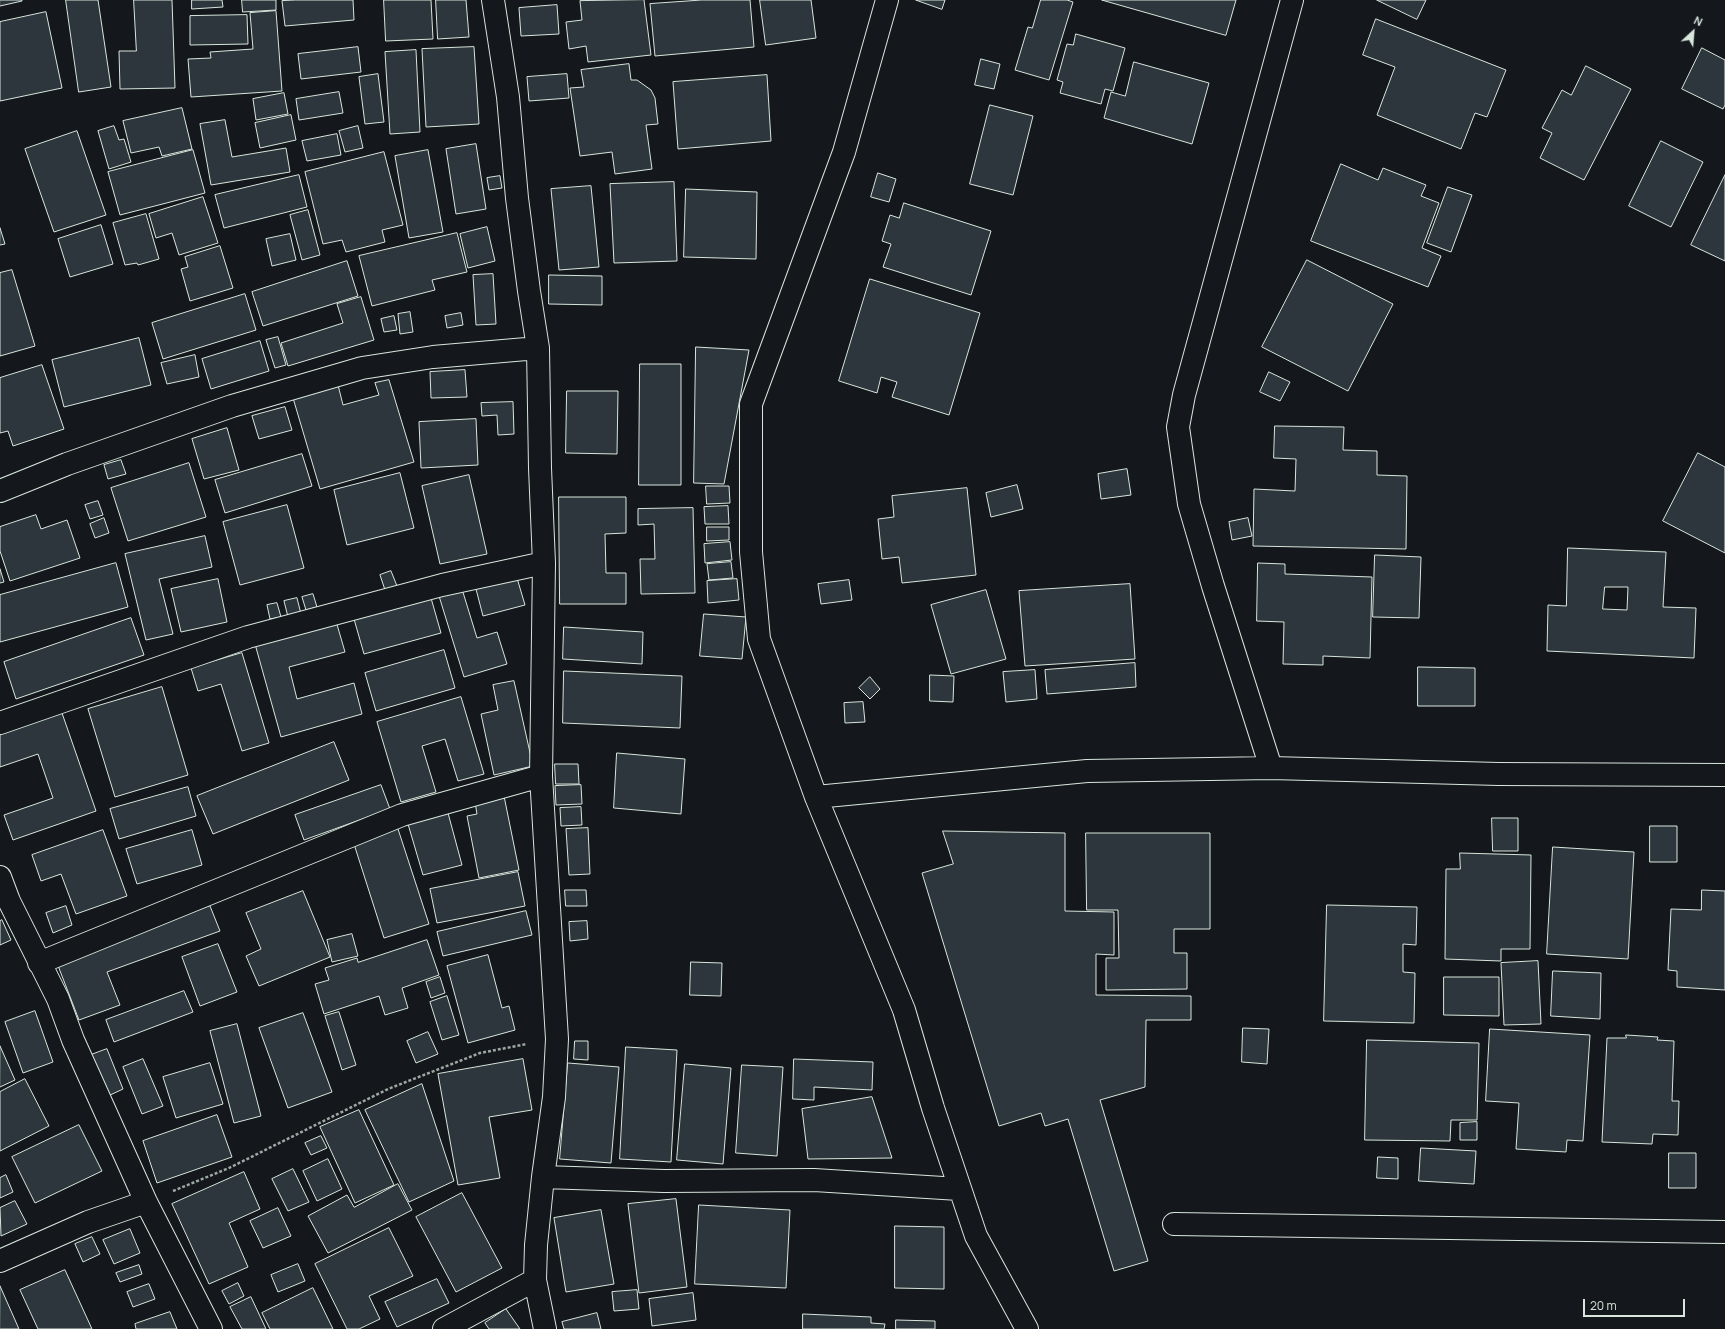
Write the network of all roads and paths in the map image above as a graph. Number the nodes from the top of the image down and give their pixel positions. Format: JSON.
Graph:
{"nodes":[{"id":1,"x":493,"y":0,"type":"edge"},
{"id":2,"x":887,"y":0,"type":"edge"},
{"id":3,"x":1292,"y":0,"type":"edge"},
{"id":4,"x":538,"y":348,"type":"junction"},
{"id":5,"x":0,"y":491,"type":"edge"},
{"id":6,"x":544,"y":563,"type":"junction"},
{"id":7,"x":0,"y":723,"type":"edge"},
{"id":8,"x":1271,"y":768,"type":"junction"},
{"id":9,"x":1725,"y":775,"type":"edge"},
{"id":10,"x":541,"y":776,"type":"junction"},
{"id":11,"x":816,"y":797,"type":"junction"},
{"id":12,"x":0,"y":877,"type":"edge"},
{"id":13,"x":39,"y":963,"type":"junction"},
{"id":14,"x":558,"y":1039,"type":"junction"},
{"id":15,"x":543,"y":1177,"type":"junction"},
{"id":16,"x":959,"y":1189,"type":"junction"},
{"id":17,"x":146,"y":1202,"type":"junction"},
{"id":18,"x":1174,"y":1224,"type":"dead end"},
{"id":19,"x":1725,"y":1232,"type":"edge"},
{"id":20,"x":0,"y":1261,"type":"edge"},
{"id":21,"x":535,"y":1280,"type":"junction"},
{"id":22,"x":211,"y":1329,"type":"edge"},
{"id":23,"x":444,"y":1329,"type":"edge"},
{"id":24,"x":545,"y":1329,"type":"edge"},
{"id":25,"x":1027,"y":1329,"type":"edge"}],
"edges":[{"from":1,"to":4,"type":"street"},
{"from":2,"to":11,"type":"street"},
{"from":3,"to":8,"type":"street"},
{"from":4,"to":5,"type":"street"},
{"from":4,"to":6,"type":"street"},
{"from":6,"to":7,"type":"street"},
{"from":6,"to":10,"type":"street"},
{"from":8,"to":9,"type":"street"},
{"from":8,"to":11,"type":"street"},
{"from":10,"to":13,"type":"street"},
{"from":10,"to":14,"type":"street"},
{"from":11,"to":16,"type":"street"},
{"from":12,"to":13,"type":"street"},
{"from":13,"to":17,"type":"street"},
{"from":14,"to":15,"type":"street"},
{"from":14,"to":17,"type":"path"},
{"from":15,"to":16,"type":"street"},
{"from":15,"to":21,"type":"street"},
{"from":16,"to":25,"type":"street"},
{"from":17,"to":20,"type":"street"},
{"from":17,"to":22,"type":"street"},
{"from":18,"to":19,"type":"street"},
{"from":21,"to":23,"type":"street"},
{"from":21,"to":24,"type":"street"}]}
